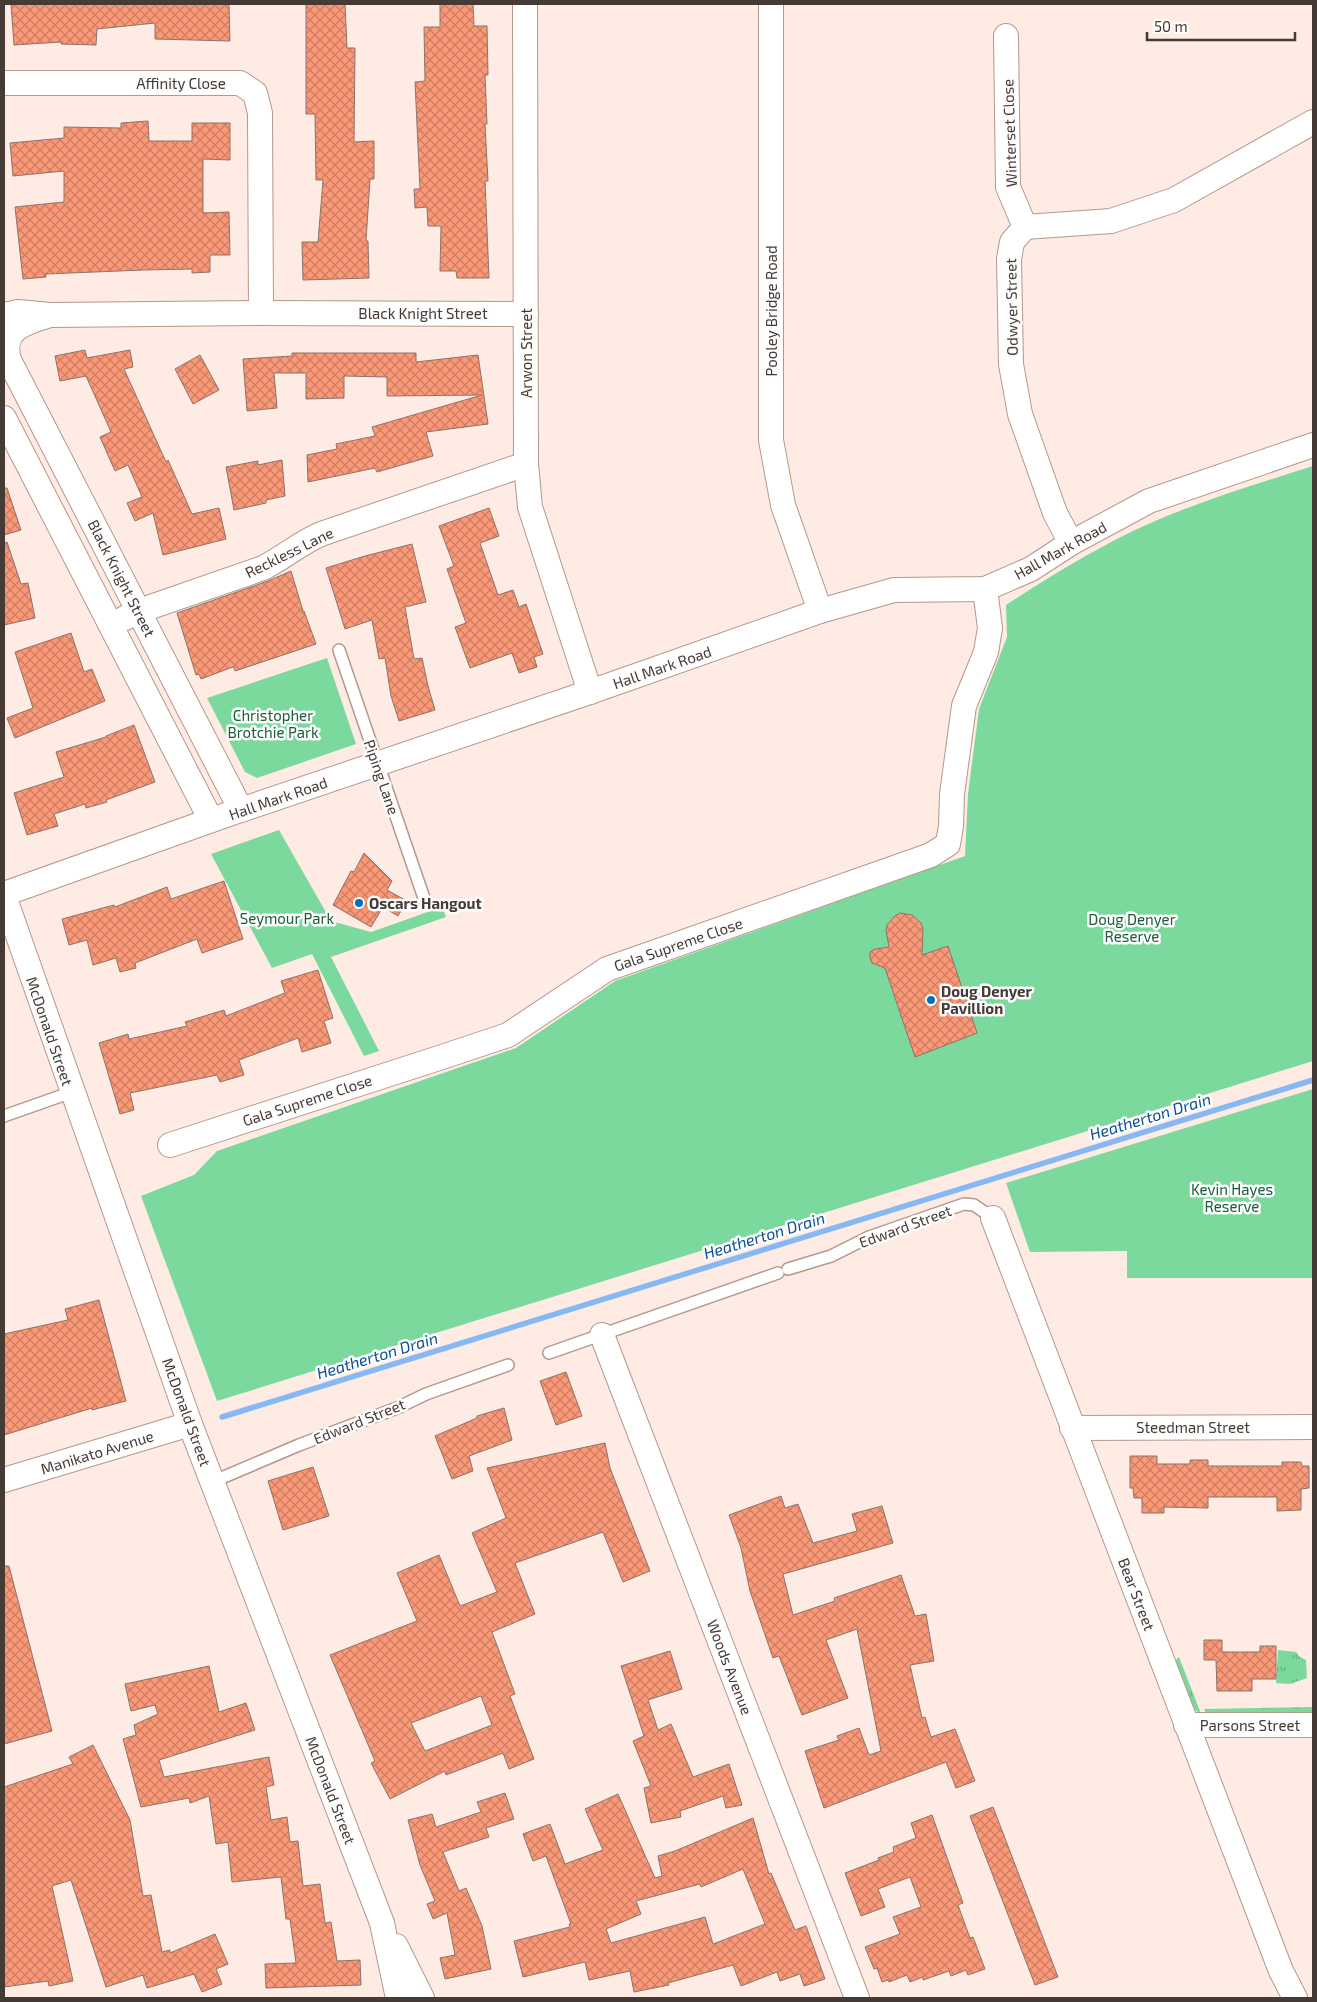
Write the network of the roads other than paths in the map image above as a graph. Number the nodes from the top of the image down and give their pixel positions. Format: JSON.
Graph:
{"nodes":[{"id":1,"x":525,"y":4,"type":"edge"},
{"id":2,"x":771,"y":4,"type":"edge"},
{"id":3,"x":1006,"y":36,"type":"dead end"},
{"id":4,"x":4,"y":83,"type":"edge"},
{"id":5,"x":1313,"y":122,"type":"edge"},
{"id":6,"x":1025,"y":227,"type":"junction"},
{"id":7,"x":262,"y":312,"type":"junction"},
{"id":8,"x":526,"y":314,"type":"junction"},
{"id":9,"x":4,"y":315,"type":"edge"},
{"id":10,"x":50,"y":315,"type":"junction"},
{"id":11,"x":5,"y":344,"type":"edge"},
{"id":12,"x":4,"y":418,"type":"edge"},
{"id":13,"x":1313,"y":445,"type":"edge"},
{"id":14,"x":526,"y":464,"type":"junction"},
{"id":15,"x":1071,"y":543,"type":"junction"},
{"id":16,"x":985,"y":589,"type":"junction"},
{"id":17,"x":139,"y":611,"type":"junction"},
{"id":18,"x":820,"y":611,"type":"junction"},
{"id":19,"x":111,"y":625,"type":"junction"},
{"id":20,"x":339,"y":650,"type":"dead end"},
{"id":21,"x":590,"y":692,"type":"junction"},
{"id":22,"x":378,"y":764,"type":"junction"},
{"id":23,"x":242,"y":810,"type":"junction"},
{"id":24,"x":212,"y":820,"type":"junction"},
{"id":25,"x":4,"y":895,"type":"edge"},
{"id":26,"x":426,"y":904,"type":"dead end"},
{"id":27,"x":72,"y":1092,"type":"junction"},
{"id":28,"x":4,"y":1116,"type":"edge"},
{"id":29,"x":170,"y":1145,"type":"dead end"},
{"id":30,"x":993,"y":1218,"type":"joint"},
{"id":31,"x":602,"y":1335,"type":"junction"},
{"id":32,"x":549,"y":1353,"type":"dead end"},
{"id":33,"x":508,"y":1365,"type":"dead end"},
{"id":34,"x":190,"y":1424,"type":"junction"},
{"id":35,"x":1313,"y":1427,"type":"edge"},
{"id":36,"x":1072,"y":1428,"type":"junction"},
{"id":37,"x":4,"y":1480,"type":"edge"},
{"id":38,"x":212,"y":1482,"type":"junction"},
{"id":39,"x":1186,"y":1725,"type":"junction"},
{"id":40,"x":1313,"y":1725,"type":"edge"},
{"id":41,"x":382,"y":1923,"type":"junction"},
{"id":42,"x":1280,"y":1971,"type":"junction"},
{"id":43,"x":398,"y":1998,"type":"edge"},
{"id":44,"x":422,"y":1998,"type":"edge"},
{"id":45,"x":858,"y":1998,"type":"edge"},
{"id":46,"x":1284,"y":1998,"type":"edge"},
{"id":47,"x":1295,"y":1998,"type":"edge"}],
"edges":[{"from":1,"to":8,"type":"street","name":"Arwon Street"},
{"from":2,"to":18,"type":"street","name":"Pooley Bridge Road"},
{"from":3,"to":6,"type":"street","name":"Winterset Close"},
{"from":4,"to":7,"type":"street","name":"Affinity Close"},
{"from":5,"to":6,"type":"street"},
{"from":6,"to":15,"type":"street","name":"Odwyer Street"},
{"from":7,"to":8,"type":"street","name":"Black Knight Street"},
{"from":7,"to":10,"type":"street","name":"Black Knight Street"},
{"from":8,"to":14,"type":"street","name":"Arwon Street"},
{"from":9,"to":10,"type":"street","name":"Black Knight Street"},
{"from":10,"to":11,"type":"street","name":"Black Knight Street"},
{"from":11,"to":17,"type":"street","name":"Black Knight Street"},
{"from":12,"to":19,"type":"street","name":"Black Knight Street"},
{"from":13,"to":15,"type":"street","name":"Hall Mark Road"},
{"from":14,"to":17,"type":"street","name":"Reckless Lane"},
{"from":14,"to":21,"type":"street","name":"Arwon Street"},
{"from":15,"to":16,"type":"street","name":"Hall Mark Road"},
{"from":16,"to":18,"type":"street","name":"Hall Mark Road"},
{"from":16,"to":29,"type":"street","name":"Gala Supreme Close"},
{"from":17,"to":19,"type":"street","name":"Reckless Lane"},
{"from":17,"to":23,"type":"street","name":"Black Knight Street"},
{"from":18,"to":21,"type":"street","name":"Hall Mark Road"},
{"from":19,"to":24,"type":"street","name":"Black Knight Street"},
{"from":20,"to":22,"type":"lane","name":"Piping Lane"},
{"from":21,"to":22,"type":"street","name":"Hall Mark Road"},
{"from":22,"to":23,"type":"street","name":"Hall Mark Road"},
{"from":22,"to":26,"type":"lane","name":"Piping Lane"},
{"from":23,"to":24,"type":"street","name":"Hall Mark Road"},
{"from":24,"to":25,"type":"street","name":"Hall Mark Road"},
{"from":25,"to":27,"type":"street","name":"McDonald Street"},
{"from":27,"to":28,"type":"lane"},
{"from":27,"to":34,"type":"street","name":"McDonald Street"},
{"from":30,"to":31,"type":"lane","name":"Edward Street"},
{"from":30,"to":36,"type":"street","name":"Bear Street"},
{"from":31,"to":32,"type":"lane","name":"Edward Street"},
{"from":31,"to":45,"type":"street","name":"Woods Avenue"},
{"from":33,"to":38,"type":"lane","name":"Edward Street"},
{"from":34,"to":37,"type":"street","name":"Manikato Avenue"},
{"from":34,"to":38,"type":"street","name":"McDonald Street"},
{"from":35,"to":36,"type":"street","name":"Steedman Street"},
{"from":36,"to":39,"type":"street","name":"Bear Street"},
{"from":38,"to":41,"type":"street","name":"McDonald Street"},
{"from":39,"to":40,"type":"street","name":"Parsons Street"},
{"from":39,"to":42,"type":"street","name":"Bear Street"},
{"from":41,"to":43,"type":"street","name":"McDonald Street"},
{"from":41,"to":44,"type":"street","name":"McDonald Street"},
{"from":42,"to":46,"type":"street","name":"Bear Street"},
{"from":42,"to":47,"type":"street","name":"Bear Street"}]}
